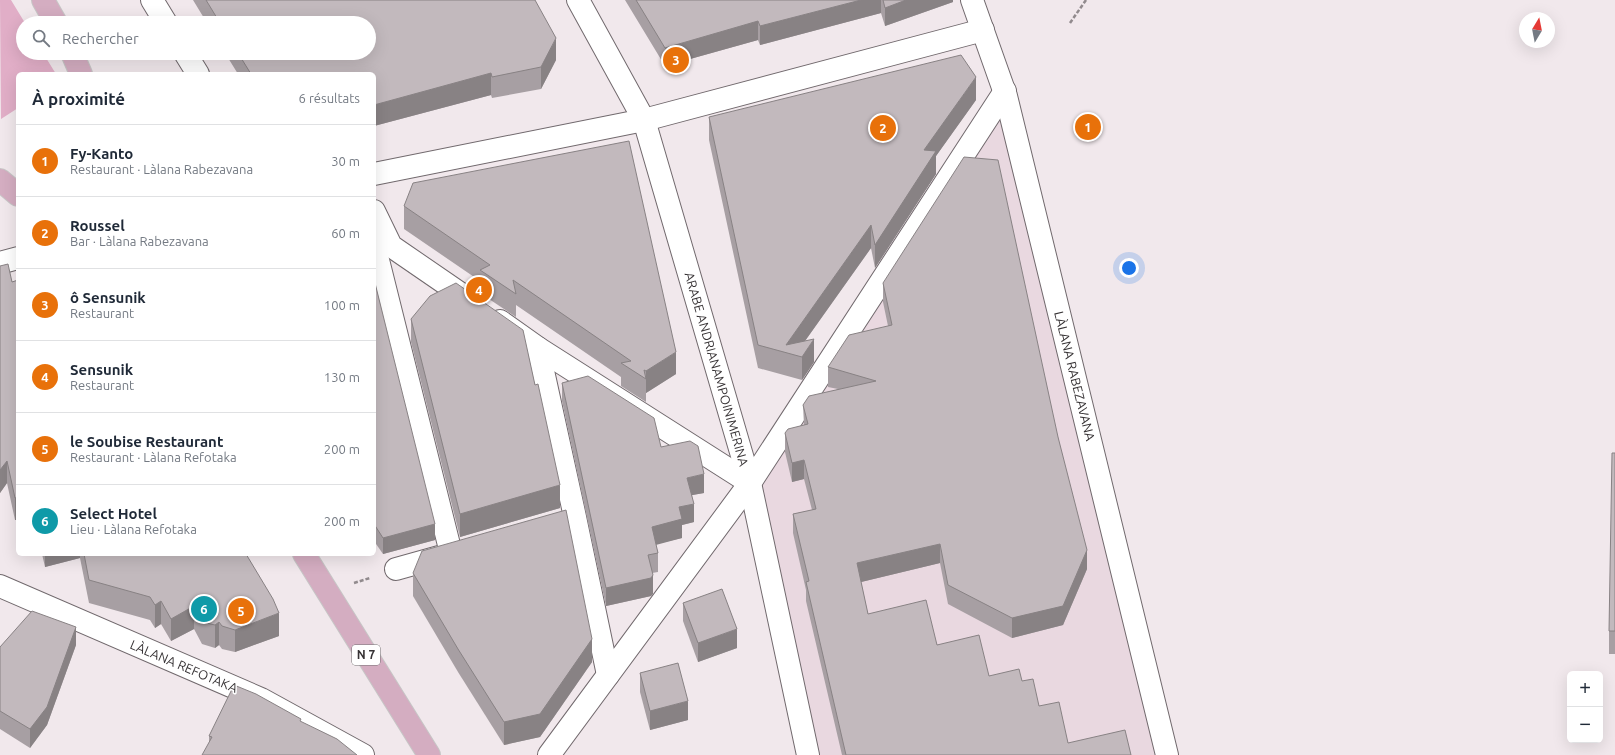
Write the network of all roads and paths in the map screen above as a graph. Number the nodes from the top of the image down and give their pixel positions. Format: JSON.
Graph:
{"nodes":[{"id":1,"x":43,"y":0,"type":"edge"},
{"id":2,"x":152,"y":0,"type":"edge"},
{"id":3,"x":578,"y":0,"type":"edge"},
{"id":4,"x":972,"y":0,"type":"edge"},
{"id":5,"x":1086,"y":0,"type":"edge"},
{"id":6,"x":52,"y":16,"type":"edge"},
{"id":7,"x":162,"y":16,"type":"edge"},
{"id":8,"x":1070,"y":24,"type":"dead end"},
{"id":9,"x":983,"y":30,"type":"junction"},
{"id":10,"x":75,"y":60,"type":"edge"},
{"id":11,"x":189,"y":60,"type":"edge"},
{"id":12,"x":81,"y":72,"type":"edge"},
{"id":13,"x":197,"y":72,"type":"edge"},
{"id":14,"x":1005,"y":91,"type":"junction"},
{"id":15,"x":644,"y":120,"type":"junction"},
{"id":16,"x":376,"y":174,"type":"edge"},
{"id":17,"x":0,"y":180,"type":"edge"},
{"id":18,"x":16,"y":193,"type":"edge"},
{"id":19,"x":376,"y":215,"type":"edge"},
{"id":20,"x":376,"y":252,"type":"edge"},
{"id":21,"x":16,"y":259,"type":"edge"},
{"id":22,"x":0,"y":263,"type":"edge"},
{"id":23,"x":538,"y":348,"type":"junction"},
{"id":24,"x":750,"y":483,"type":"junction"},
{"id":25,"x":575,"y":517,"type":"junction"},
{"id":26,"x":554,"y":524,"type":"edge"},
{"id":27,"x":473,"y":547,"type":"edge"},
{"id":28,"x":451,"y":553,"type":"junction"},
{"id":29,"x":305,"y":556,"type":"edge"},
{"id":30,"x":396,"y":569,"type":"joint"},
{"id":31,"x":0,"y":586,"type":"edge"},
{"id":32,"x":327,"y":592,"type":"junction"},
{"id":33,"x":608,"y":675,"type":"junction"},
{"id":34,"x":363,"y":755,"type":"edge"},
{"id":35,"x":429,"y":755,"type":"edge"},
{"id":36,"x":549,"y":755,"type":"edge"},
{"id":37,"x":808,"y":755,"type":"edge"},
{"id":38,"x":1167,"y":755,"type":"edge"}],
"edges":[{"from":1,"to":6,"type":"main road"},
{"from":2,"to":7,"type":"street"},
{"from":3,"to":15,"type":"street","name":"ARABE ANDRIANAMPOINIMERINA"},
{"from":4,"to":9,"type":"street","name":"LÀLANA RABEZAVANA"},
{"from":5,"to":8,"type":"path"},
{"from":9,"to":14,"type":"street","name":"LÀLANA RABEZAVANA"},
{"from":9,"to":15,"type":"street"},
{"from":10,"to":12,"type":"main road"},
{"from":11,"to":13,"type":"street"},
{"from":14,"to":24,"type":"street"},
{"from":14,"to":38,"type":"street","name":"LÀLANA RABEZAVANA"},
{"from":15,"to":16,"type":"street"},
{"from":15,"to":24,"type":"street","name":"ARABE ANDRIANAMPOINIMERINA"},
{"from":17,"to":18,"type":"main road"},
{"from":19,"to":23,"type":"street"},
{"from":20,"to":28,"type":"street"},
{"from":21,"to":22,"type":"street"},
{"from":23,"to":24,"type":"street"},
{"from":23,"to":25,"type":"street"},
{"from":24,"to":33,"type":"street"},
{"from":24,"to":37,"type":"street","name":"ARABE ANDRIANAMPOINIMERINA"},
{"from":25,"to":26,"type":"street"},
{"from":25,"to":33,"type":"street"},
{"from":27,"to":28,"type":"street"},
{"from":28,"to":30,"type":"street"},
{"from":29,"to":32,"type":"main road","number":"N 7"},
{"from":30,"to":32,"type":"path"},
{"from":31,"to":34,"type":"street","name":"LÀLANA REFOTAKA"},
{"from":32,"to":35,"type":"main road","number":"N 7"},
{"from":33,"to":36,"type":"street"}]}
